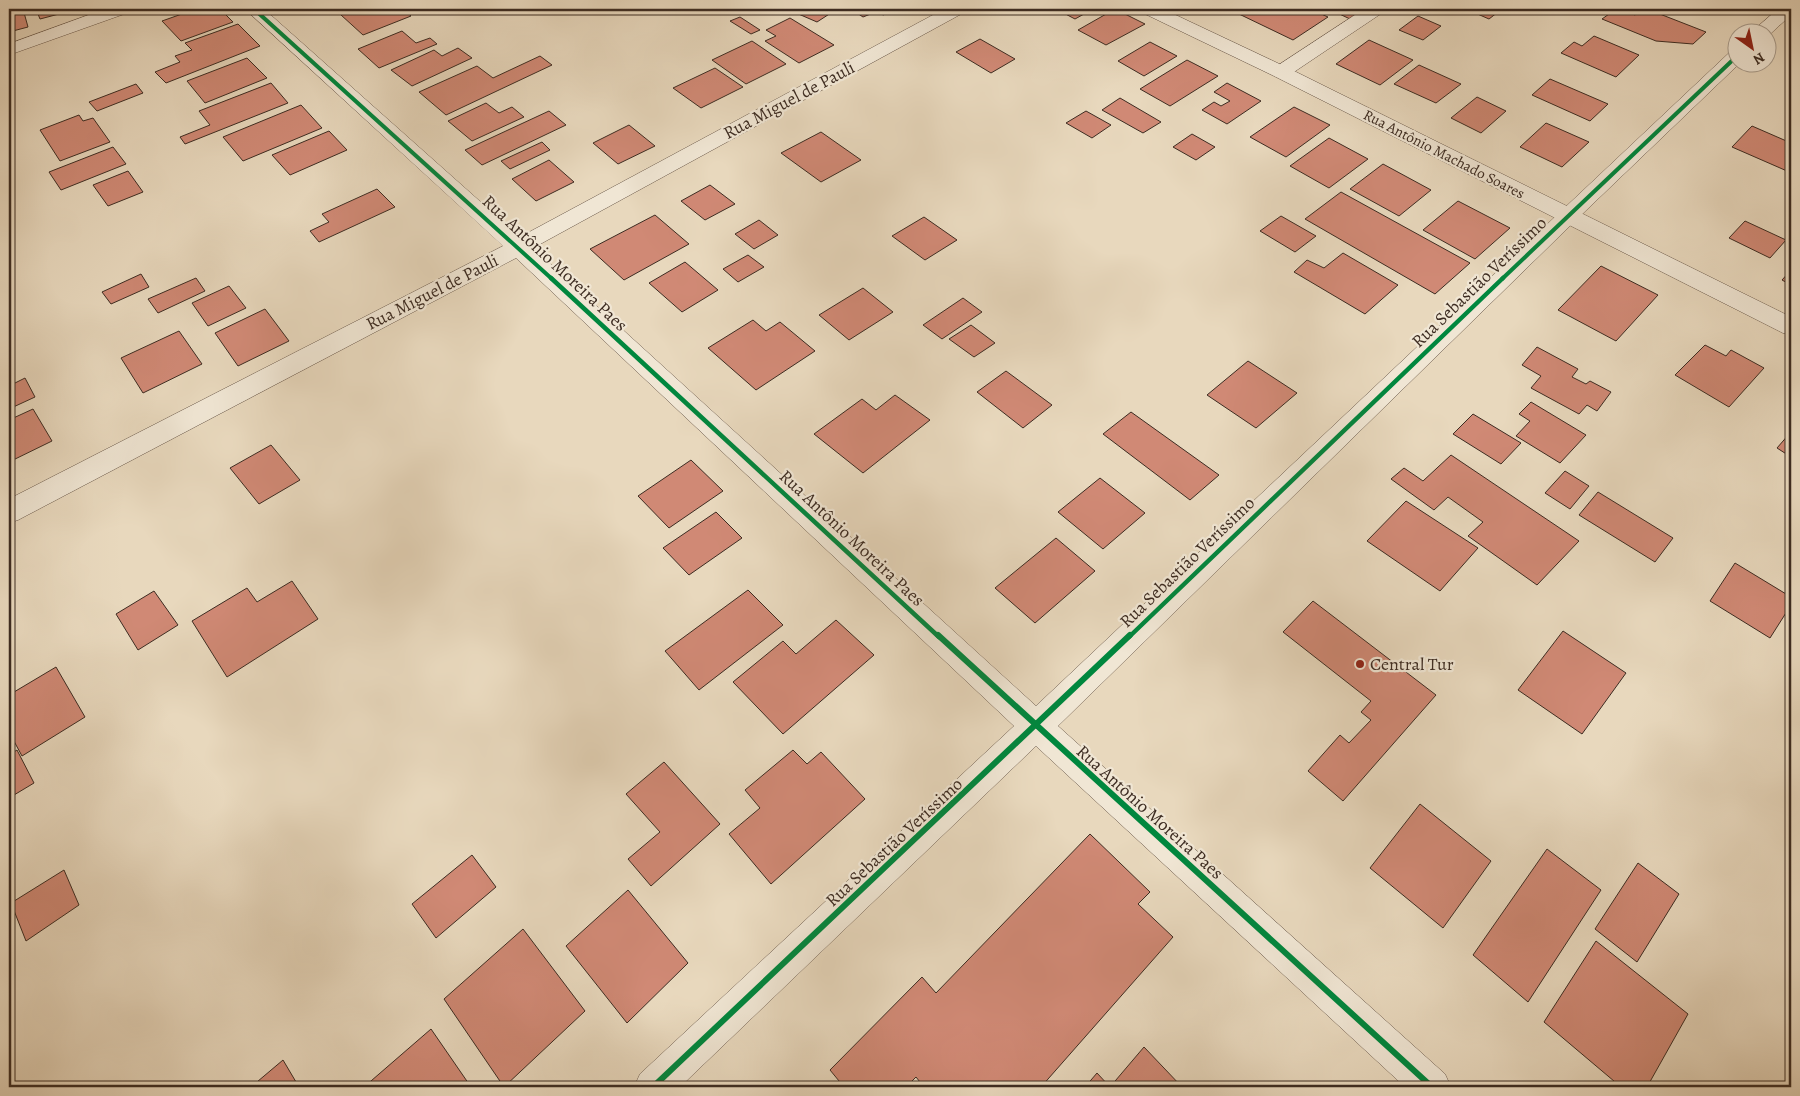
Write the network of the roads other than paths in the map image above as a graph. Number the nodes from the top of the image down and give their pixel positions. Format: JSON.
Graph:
{"nodes":[{"id":1,"x":120,"y":9,"type":"edge"},
{"id":2,"x":254,"y":9,"type":"edge"},
{"id":3,"x":957,"y":9,"type":"edge"},
{"id":4,"x":1149,"y":9,"type":"edge"},
{"id":5,"x":1376,"y":9,"type":"edge"},
{"id":6,"x":1788,"y":9,"type":"edge"},
{"id":7,"x":1773,"y":22,"type":"edge"},
{"id":8,"x":9,"y":50,"type":"edge"},
{"id":9,"x":1728,"y":64,"type":"edge"},
{"id":10,"x":1281,"y":72,"type":"junction"},
{"id":11,"x":1567,"y":216,"type":"junction"},
{"id":12,"x":518,"y":247,"type":"junction"},
{"id":13,"x":1791,"y":326,"type":"edge"},
{"id":14,"x":9,"y":512,"type":"edge"},
{"id":15,"x":1036,"y":726,"type":"junction"},
{"id":16,"x":653,"y":1087,"type":"edge"},
{"id":17,"x":1432,"y":1087,"type":"edge"}],
"edges":[{"from":1,"to":8,"type":"street"},
{"from":2,"to":12,"type":"street","name":"Rua Antônio Moreira Paes"},
{"from":3,"to":12,"type":"street","name":"Rua Miguel de Pauli"},
{"from":4,"to":10,"type":"street","name":"Rua Antônio Machado Soares"},
{"from":5,"to":10,"type":"street"},
{"from":6,"to":7,"type":"street"},
{"from":9,"to":11,"type":"street","name":"Rua Sebastião Veríssimo"},
{"from":10,"to":11,"type":"street","name":"Rua Antônio Machado Soares"},
{"from":11,"to":13,"type":"street","name":"Rua Antônio Machado Soares"},
{"from":11,"to":15,"type":"street","name":"Rua Sebastião Veríssimo"},
{"from":12,"to":14,"type":"street","name":"Rua Miguel de Pauli"},
{"from":12,"to":15,"type":"street","name":"Rua Antônio Moreira Paes"},
{"from":15,"to":16,"type":"street","name":"Rua Sebastião Veríssimo"},
{"from":15,"to":17,"type":"street","name":"Rua Antônio Moreira Paes"}]}
